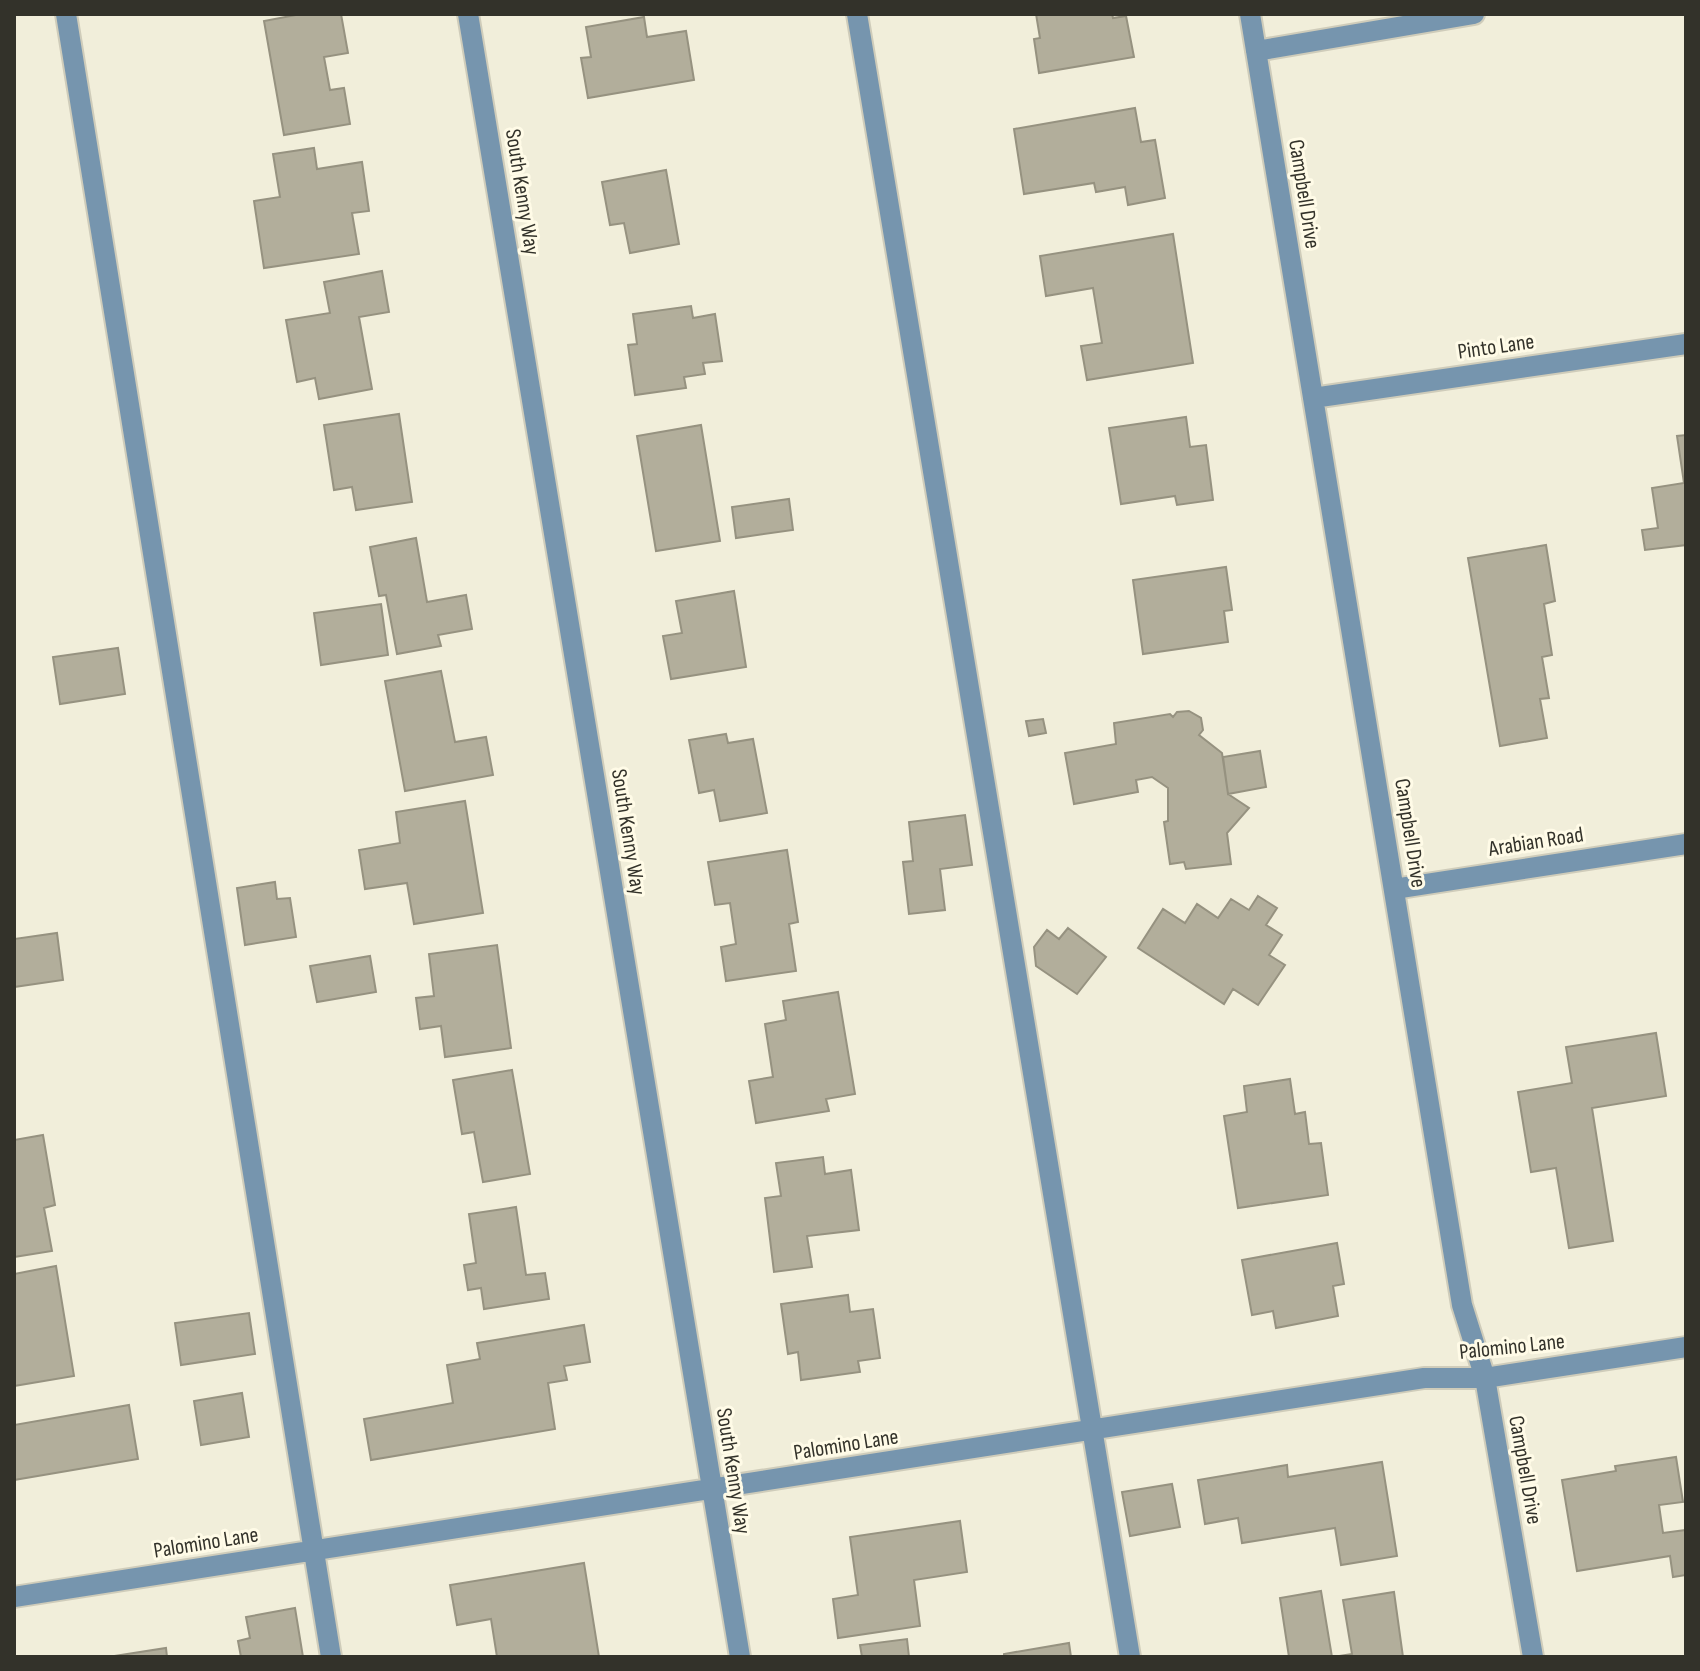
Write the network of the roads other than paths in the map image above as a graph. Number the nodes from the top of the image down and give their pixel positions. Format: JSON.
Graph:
{"nodes":[{"id":1,"x":66,"y":14,"type":"edge"},
{"id":2,"x":468,"y":14,"type":"edge"},
{"id":3,"x":857,"y":14,"type":"edge"},
{"id":4,"x":1250,"y":14,"type":"edge"},
{"id":5,"x":1474,"y":14,"type":"edge"},
{"id":6,"x":1256,"y":51,"type":"junction"},
{"id":7,"x":1686,"y":344,"type":"edge"},
{"id":8,"x":1313,"y":398,"type":"junction"},
{"id":9,"x":1686,"y":844,"type":"edge"},
{"id":10,"x":1394,"y":889,"type":"junction"},
{"id":11,"x":1686,"y":1347,"type":"edge"},
{"id":12,"x":1485,"y":1378,"type":"junction"},
{"id":13,"x":1092,"y":1432,"type":"junction"},
{"id":14,"x":712,"y":1489,"type":"junction"},
{"id":15,"x":314,"y":1551,"type":"junction"},
{"id":16,"x":14,"y":1597,"type":"edge"},
{"id":17,"x":331,"y":1657,"type":"edge"},
{"id":18,"x":740,"y":1657,"type":"edge"},
{"id":19,"x":1130,"y":1657,"type":"edge"},
{"id":20,"x":1533,"y":1657,"type":"edge"}],
"edges":[{"from":1,"to":15,"type":"street"},
{"from":2,"to":14,"type":"street","name":"South Kenny Way"},
{"from":3,"to":13,"type":"street"},
{"from":4,"to":6,"type":"street","name":"Campbell Drive"},
{"from":5,"to":6,"type":"street"},
{"from":6,"to":8,"type":"street","name":"Campbell Drive"},
{"from":7,"to":8,"type":"street","name":"Pinto Lane"},
{"from":8,"to":10,"type":"street","name":"Campbell Drive"},
{"from":9,"to":10,"type":"street","name":"Arabian Road"},
{"from":10,"to":12,"type":"street","name":"Campbell Drive"},
{"from":11,"to":12,"type":"street","name":"Palomino Lane"},
{"from":12,"to":13,"type":"street","name":"Palomino Lane"},
{"from":12,"to":20,"type":"street","name":"Campbell Drive"},
{"from":13,"to":14,"type":"street","name":"Palomino Lane"},
{"from":13,"to":19,"type":"street"},
{"from":14,"to":15,"type":"street","name":"Palomino Lane"},
{"from":14,"to":18,"type":"street","name":"South Kenny Way"},
{"from":15,"to":16,"type":"street","name":"Palomino Lane"},
{"from":15,"to":17,"type":"street"}]}
